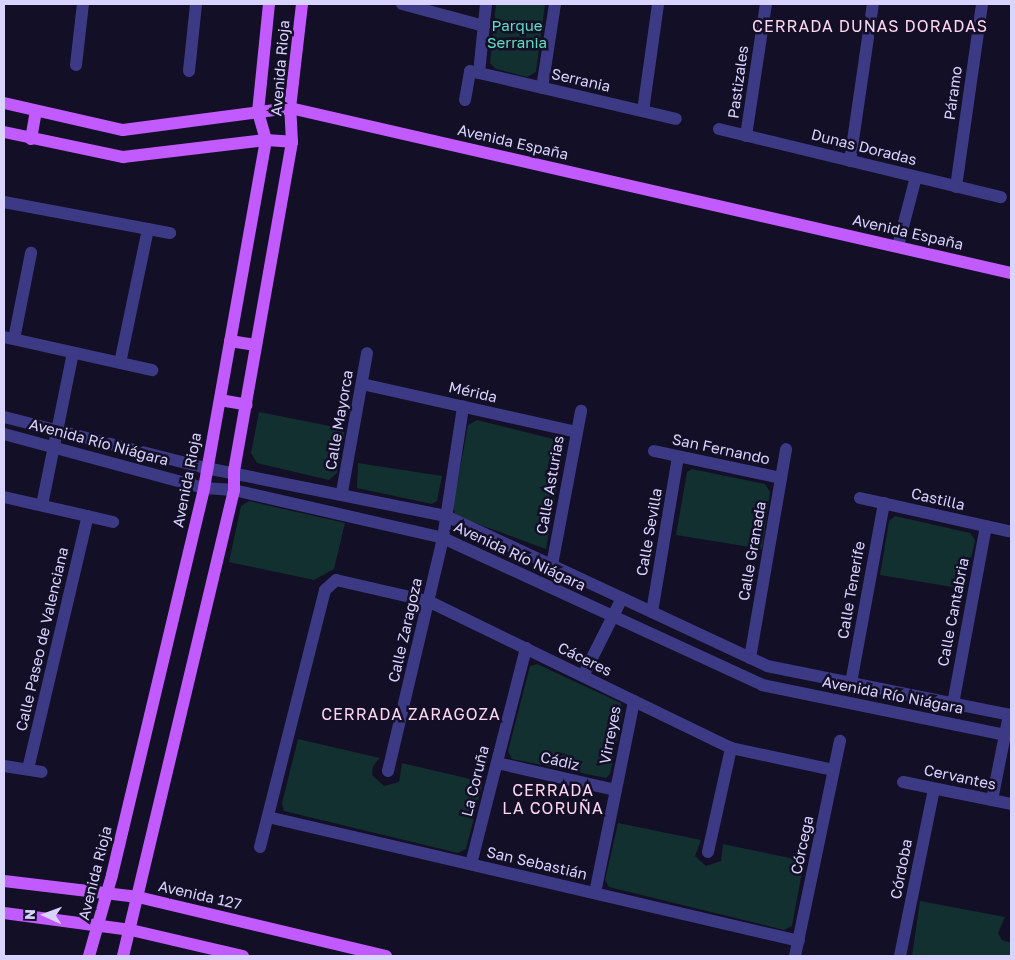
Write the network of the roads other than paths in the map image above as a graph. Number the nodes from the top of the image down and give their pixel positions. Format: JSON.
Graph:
{"nodes":[{"id":1,"x":83,"y":4,"type":"edge"},
{"id":2,"x":196,"y":4,"type":"edge"},
{"id":3,"x":269,"y":4,"type":"edge"},
{"id":4,"x":302,"y":4,"type":"edge"},
{"id":5,"x":402,"y":4,"type":"edge"},
{"id":6,"x":486,"y":4,"type":"edge"},
{"id":7,"x":555,"y":4,"type":"edge"},
{"id":8,"x":658,"y":4,"type":"edge"},
{"id":9,"x":766,"y":4,"type":"edge"},
{"id":10,"x":874,"y":4,"type":"edge"},
{"id":11,"x":982,"y":4,"type":"edge"},
{"id":12,"x":484,"y":26,"type":"junction"},
{"id":13,"x":76,"y":65,"type":"dead end"},
{"id":14,"x":189,"y":71,"type":"dead end"},
{"id":15,"x":479,"y":73,"type":"junction"},
{"id":16,"x":542,"y":88,"type":"junction"},
{"id":17,"x":466,"y":100,"type":"dead end"},
{"id":18,"x":4,"y":103,"type":"edge"},
{"id":19,"x":290,"y":108,"type":"junction"},
{"id":20,"x":643,"y":111,"type":"junction"},
{"id":21,"x":36,"y":112,"type":"junction"},
{"id":22,"x":258,"y":112,"type":"junction"},
{"id":23,"x":676,"y":119,"type":"dead end"},
{"id":24,"x":720,"y":129,"type":"dead end"},
{"id":25,"x":4,"y":132,"type":"edge"},
{"id":26,"x":746,"y":136,"type":"junction"},
{"id":27,"x":31,"y":139,"type":"junction"},
{"id":28,"x":266,"y":140,"type":"junction"},
{"id":29,"x":292,"y":142,"type":"junction"},
{"id":30,"x":850,"y":161,"type":"junction"},
{"id":31,"x":916,"y":177,"type":"junction"},
{"id":32,"x":956,"y":186,"type":"junction"},
{"id":33,"x":1001,"y":197,"type":"dead end"},
{"id":34,"x":4,"y":202,"type":"edge"},
{"id":35,"x":148,"y":229,"type":"junction"},
{"id":36,"x":170,"y":233,"type":"dead end"},
{"id":37,"x":898,"y":246,"type":"junction"},
{"id":38,"x":31,"y":253,"type":"dead end"},
{"id":39,"x":1011,"y":273,"type":"edge"},
{"id":40,"x":9,"y":338,"type":"edge"},
{"id":41,"x":230,"y":342,"type":"junction"},
{"id":42,"x":256,"y":345,"type":"junction"},
{"id":43,"x":73,"y":353,"type":"junction"},
{"id":44,"x":367,"y":353,"type":"dead end"},
{"id":45,"x":120,"y":362,"type":"junction"},
{"id":46,"x":152,"y":370,"type":"dead end"},
{"id":47,"x":362,"y":384,"type":"junction"},
{"id":48,"x":220,"y":400,"type":"junction"},
{"id":49,"x":247,"y":405,"type":"junction"},
{"id":50,"x":463,"y":407,"type":"junction"},
{"id":51,"x":581,"y":411,"type":"dead end"},
{"id":52,"x":4,"y":417,"type":"edge"},
{"id":53,"x":56,"y":430,"type":"junction"},
{"id":54,"x":577,"y":432,"type":"junction"},
{"id":55,"x":4,"y":434,"type":"edge"},
{"id":56,"x":56,"y":446,"type":"junction"},
{"id":57,"x":786,"y":449,"type":"dead end"},
{"id":58,"x":654,"y":451,"type":"dead end"},
{"id":59,"x":678,"y":457,"type":"junction"},
{"id":60,"x":206,"y":468,"type":"junction"},
{"id":61,"x":234,"y":471,"type":"junction"},
{"id":62,"x":782,"y":478,"type":"junction"},
{"id":63,"x":204,"y":488,"type":"junction"},
{"id":64,"x":234,"y":490,"type":"junction"},
{"id":65,"x":342,"y":492,"type":"junction"},
{"id":66,"x":4,"y":496,"type":"edge"},
{"id":67,"x":860,"y":498,"type":"dead end"},
{"id":68,"x":884,"y":503,"type":"junction"},
{"id":69,"x":42,"y":505,"type":"junction"},
{"id":70,"x":88,"y":516,"type":"junction"},
{"id":71,"x":446,"y":516,"type":"junction"},
{"id":72,"x":113,"y":522,"type":"dead end"},
{"id":73,"x":986,"y":526,"type":"junction"},
{"id":74,"x":1008,"y":531,"type":"dead end"},
{"id":75,"x":443,"y":538,"type":"junction"},
{"id":76,"x":552,"y":566,"type":"junction"},
{"id":77,"x":622,"y":598,"type":"junction"},
{"id":78,"x":428,"y":601,"type":"junction"},
{"id":79,"x":652,"y":612,"type":"junction"},
{"id":80,"x":613,"y":616,"type":"junction"},
{"id":81,"x":526,"y":648,"type":"junction"},
{"id":82,"x":750,"y":658,"type":"junction"},
{"id":83,"x":583,"y":676,"type":"junction"},
{"id":84,"x":851,"y":683,"type":"junction"},
{"id":85,"x":634,"y":701,"type":"junction"},
{"id":86,"x":953,"y":704,"type":"junction"},
{"id":87,"x":1010,"y":715,"type":"edge"},
{"id":88,"x":1008,"y":735,"type":"edge"},
{"id":89,"x":840,"y":741,"type":"dead end"},
{"id":90,"x":731,"y":748,"type":"junction"},
{"id":91,"x":497,"y":763,"type":"junction"},
{"id":92,"x":4,"y":766,"type":"edge"},
{"id":93,"x":28,"y":769,"type":"junction"},
{"id":94,"x":834,"y":770,"type":"junction"},
{"id":95,"x":388,"y":771,"type":"dead end"},
{"id":96,"x":42,"y":772,"type":"dead end"},
{"id":97,"x":903,"y":782,"type":"dead end"},
{"id":98,"x":934,"y":788,"type":"junction"},
{"id":99,"x":616,"y":790,"type":"junction"},
{"id":100,"x":992,"y":800,"type":"junction"},
{"id":101,"x":1011,"y":804,"type":"edge"},
{"id":102,"x":268,"y":817,"type":"junction"},
{"id":103,"x":260,"y":847,"type":"dead end"},
{"id":104,"x":708,"y":852,"type":"dead end"},
{"id":105,"x":471,"y":864,"type":"junction"},
{"id":106,"x":4,"y":881,"type":"edge"},
{"id":107,"x":595,"y":893,"type":"junction"},
{"id":108,"x":108,"y":894,"type":"junction"},
{"id":109,"x":138,"y":897,"type":"junction"},
{"id":110,"x":4,"y":913,"type":"edge"},
{"id":111,"x":99,"y":925,"type":"junction"},
{"id":112,"x":131,"y":930,"type":"junction"},
{"id":113,"x":799,"y":941,"type":"junction"},
{"id":114,"x":89,"y":956,"type":"edge"},
{"id":115,"x":123,"y":956,"type":"edge"},
{"id":116,"x":243,"y":956,"type":"edge"},
{"id":117,"x":386,"y":956,"type":"edge"},
{"id":118,"x":796,"y":956,"type":"edge"},
{"id":119,"x":900,"y":956,"type":"edge"}],
"edges":[{"from":1,"to":13,"type":"street"},
{"from":2,"to":14,"type":"street"},
{"from":3,"to":22,"type":"main road","name":"Avenida Rioja"},
{"from":4,"to":19,"type":"main road","name":"Avenida Rioja"},
{"from":5,"to":12,"type":"street"},
{"from":6,"to":12,"type":"street"},
{"from":7,"to":16,"type":"street"},
{"from":8,"to":20,"type":"street"},
{"from":9,"to":26,"type":"street","name":"Pastizales"},
{"from":10,"to":30,"type":"street"},
{"from":11,"to":32,"type":"street","name":"Páramo"},
{"from":12,"to":15,"type":"street"},
{"from":15,"to":16,"type":"street","name":"Serrania"},
{"from":15,"to":17,"type":"street"},
{"from":16,"to":20,"type":"street","name":"Serrania"},
{"from":18,"to":21,"type":"main road","name":"Avenida España"},
{"from":19,"to":22,"type":"main road","name":"Avenida España"},
{"from":19,"to":29,"type":"main road","name":"Avenida Rioja"},
{"from":19,"to":37,"type":"main road","name":"Avenida España"},
{"from":20,"to":23,"type":"street","name":"Serrania"},
{"from":21,"to":22,"type":"main road","name":"Avenida España"},
{"from":21,"to":27,"type":"main road"},
{"from":22,"to":28,"type":"main road","name":"Avenida Rioja"},
{"from":24,"to":26,"type":"street","name":"Dunas Doradas"},
{"from":25,"to":27,"type":"main road"},
{"from":26,"to":30,"type":"street","name":"Dunas Doradas"},
{"from":27,"to":28,"type":"main road"},
{"from":28,"to":29,"type":"main road"},
{"from":28,"to":41,"type":"main road","name":"Avenida Rioja"},
{"from":29,"to":42,"type":"main road","name":"Avenida Rioja"},
{"from":30,"to":31,"type":"street","name":"Dunas Doradas"},
{"from":31,"to":32,"type":"street","name":"Dunas Doradas"},
{"from":31,"to":37,"type":"street"},
{"from":32,"to":33,"type":"street","name":"Dunas Doradas"},
{"from":34,"to":35,"type":"street"},
{"from":35,"to":36,"type":"street"},
{"from":35,"to":45,"type":"street"},
{"from":37,"to":39,"type":"main road","name":"Avenida España"},
{"from":38,"to":40,"type":"street"},
{"from":40,"to":43,"type":"street"},
{"from":41,"to":42,"type":"main road"},
{"from":41,"to":48,"type":"main road","name":"Avenida Rioja"},
{"from":42,"to":49,"type":"main road","name":"Avenida Rioja"},
{"from":43,"to":45,"type":"street"},
{"from":43,"to":53,"type":"street"},
{"from":44,"to":47,"type":"street","name":"Calle Mayorca"},
{"from":45,"to":46,"type":"street"},
{"from":47,"to":50,"type":"street","name":"Mérida"},
{"from":47,"to":65,"type":"street","name":"Calle Mayorca"},
{"from":48,"to":49,"type":"main road"},
{"from":48,"to":60,"type":"main road","name":"Avenida Rioja"},
{"from":49,"to":61,"type":"main road","name":"Avenida Rioja"},
{"from":50,"to":54,"type":"street","name":"Mérida"},
{"from":50,"to":71,"type":"street","name":"Calle Zaragoza"},
{"from":51,"to":54,"type":"street","name":"Calle Asturias"},
{"from":52,"to":53,"type":"street","name":"Avenida Río Niágara"},
{"from":53,"to":56,"type":"street"},
{"from":53,"to":60,"type":"street","name":"Avenida Río Niágara"},
{"from":54,"to":76,"type":"street","name":"Calle Asturias"},
{"from":55,"to":56,"type":"street","name":"Avenida Río Niágara"},
{"from":56,"to":63,"type":"street","name":"Avenida Río Niágara"},
{"from":56,"to":69,"type":"street"},
{"from":57,"to":62,"type":"street","name":"Calle Granada"},
{"from":58,"to":59,"type":"street","name":"San Fernando"},
{"from":59,"to":62,"type":"street","name":"San Fernando"},
{"from":59,"to":79,"type":"street","name":"Calle Sevilla"},
{"from":60,"to":61,"type":"street","name":"Avenida Río Niágara"},
{"from":60,"to":63,"type":"main road","name":"Avenida Rioja"},
{"from":61,"to":64,"type":"main road","name":"Avenida Rioja"},
{"from":61,"to":65,"type":"street","name":"Avenida Río Niágara"},
{"from":62,"to":82,"type":"street","name":"Calle Granada"},
{"from":63,"to":64,"type":"street","name":"Avenida Río Niágara"},
{"from":63,"to":108,"type":"main road","name":"Avenida Rioja"},
{"from":64,"to":75,"type":"street","name":"Avenida Río Niágara"},
{"from":64,"to":109,"type":"main road","name":"Avenida Rioja"},
{"from":65,"to":71,"type":"street","name":"Avenida Río Niágara"},
{"from":66,"to":69,"type":"street"},
{"from":67,"to":68,"type":"street","name":"Castilla"},
{"from":68,"to":73,"type":"street","name":"Castilla"},
{"from":68,"to":84,"type":"street","name":"Calle Tenerife"},
{"from":69,"to":70,"type":"street"},
{"from":70,"to":72,"type":"street"},
{"from":70,"to":93,"type":"street","name":"Calle Paseo de Valenciana"},
{"from":71,"to":75,"type":"street","name":"Calle Zaragoza"},
{"from":71,"to":76,"type":"street","name":"Avenida Río Niágara"},
{"from":73,"to":74,"type":"street","name":"Castilla"},
{"from":73,"to":86,"type":"street","name":"Calle Cantabria"},
{"from":75,"to":78,"type":"street","name":"Calle Zaragoza"},
{"from":75,"to":80,"type":"street","name":"Avenida Río Niágara"},
{"from":76,"to":77,"type":"street","name":"Avenida Río Niágara"},
{"from":77,"to":79,"type":"street","name":"Avenida Río Niágara"},
{"from":77,"to":80,"type":"street"},
{"from":78,"to":81,"type":"street","name":"Cáceres"},
{"from":78,"to":95,"type":"street","name":"Calle Zaragoza"},
{"from":78,"to":102,"type":"street","name":"Cáceres"},
{"from":79,"to":82,"type":"street","name":"Avenida Río Niágara"},
{"from":80,"to":83,"type":"street"},
{"from":80,"to":88,"type":"street","name":"Avenida Río Niágara"},
{"from":81,"to":83,"type":"street","name":"Cáceres"},
{"from":81,"to":91,"type":"street","name":"La Coruña"},
{"from":82,"to":84,"type":"street","name":"Avenida Río Niágara"},
{"from":83,"to":85,"type":"street","name":"Cáceres"},
{"from":84,"to":86,"type":"street","name":"Avenida Río Niágara"},
{"from":85,"to":90,"type":"street","name":"Cáceres"},
{"from":85,"to":99,"type":"street","name":"Virreyes"},
{"from":86,"to":87,"type":"street","name":"Avenida Río Niágara"},
{"from":87,"to":88,"type":"street"},
{"from":88,"to":100,"type":"street"},
{"from":89,"to":94,"type":"street","name":"Córcega"},
{"from":90,"to":94,"type":"street","name":"Cáceres"},
{"from":90,"to":104,"type":"street"},
{"from":91,"to":99,"type":"street","name":"Cádiz"},
{"from":91,"to":105,"type":"street","name":"La Coruña"},
{"from":92,"to":93,"type":"street"},
{"from":93,"to":96,"type":"street"},
{"from":94,"to":113,"type":"street","name":"Córcega"},
{"from":97,"to":98,"type":"street","name":"Cervantes"},
{"from":98,"to":100,"type":"street","name":"Cervantes"},
{"from":98,"to":119,"type":"street","name":"Córdoba"},
{"from":99,"to":107,"type":"street","name":"Virreyes"},
{"from":100,"to":101,"type":"street","name":"Cervantes"},
{"from":102,"to":103,"type":"street"},
{"from":102,"to":105,"type":"street","name":"San Sebastián"},
{"from":105,"to":107,"type":"street","name":"San Sebastián"},
{"from":106,"to":108,"type":"main road","name":"Avenida 127"},
{"from":107,"to":113,"type":"street","name":"San Sebastián"},
{"from":108,"to":109,"type":"main road","name":"Avenida 127"},
{"from":108,"to":111,"type":"main road","name":"Avenida Rioja"},
{"from":109,"to":112,"type":"main road","name":"Avenida Rioja"},
{"from":109,"to":117,"type":"main road","name":"Avenida 127"},
{"from":110,"to":111,"type":"main road"},
{"from":111,"to":112,"type":"main road"},
{"from":111,"to":114,"type":"main road","name":"Avenida Rioja"},
{"from":112,"to":115,"type":"main road","name":"Avenida Rioja"},
{"from":112,"to":116,"type":"main road"},
{"from":113,"to":118,"type":"street","name":"Córcega"}]}
